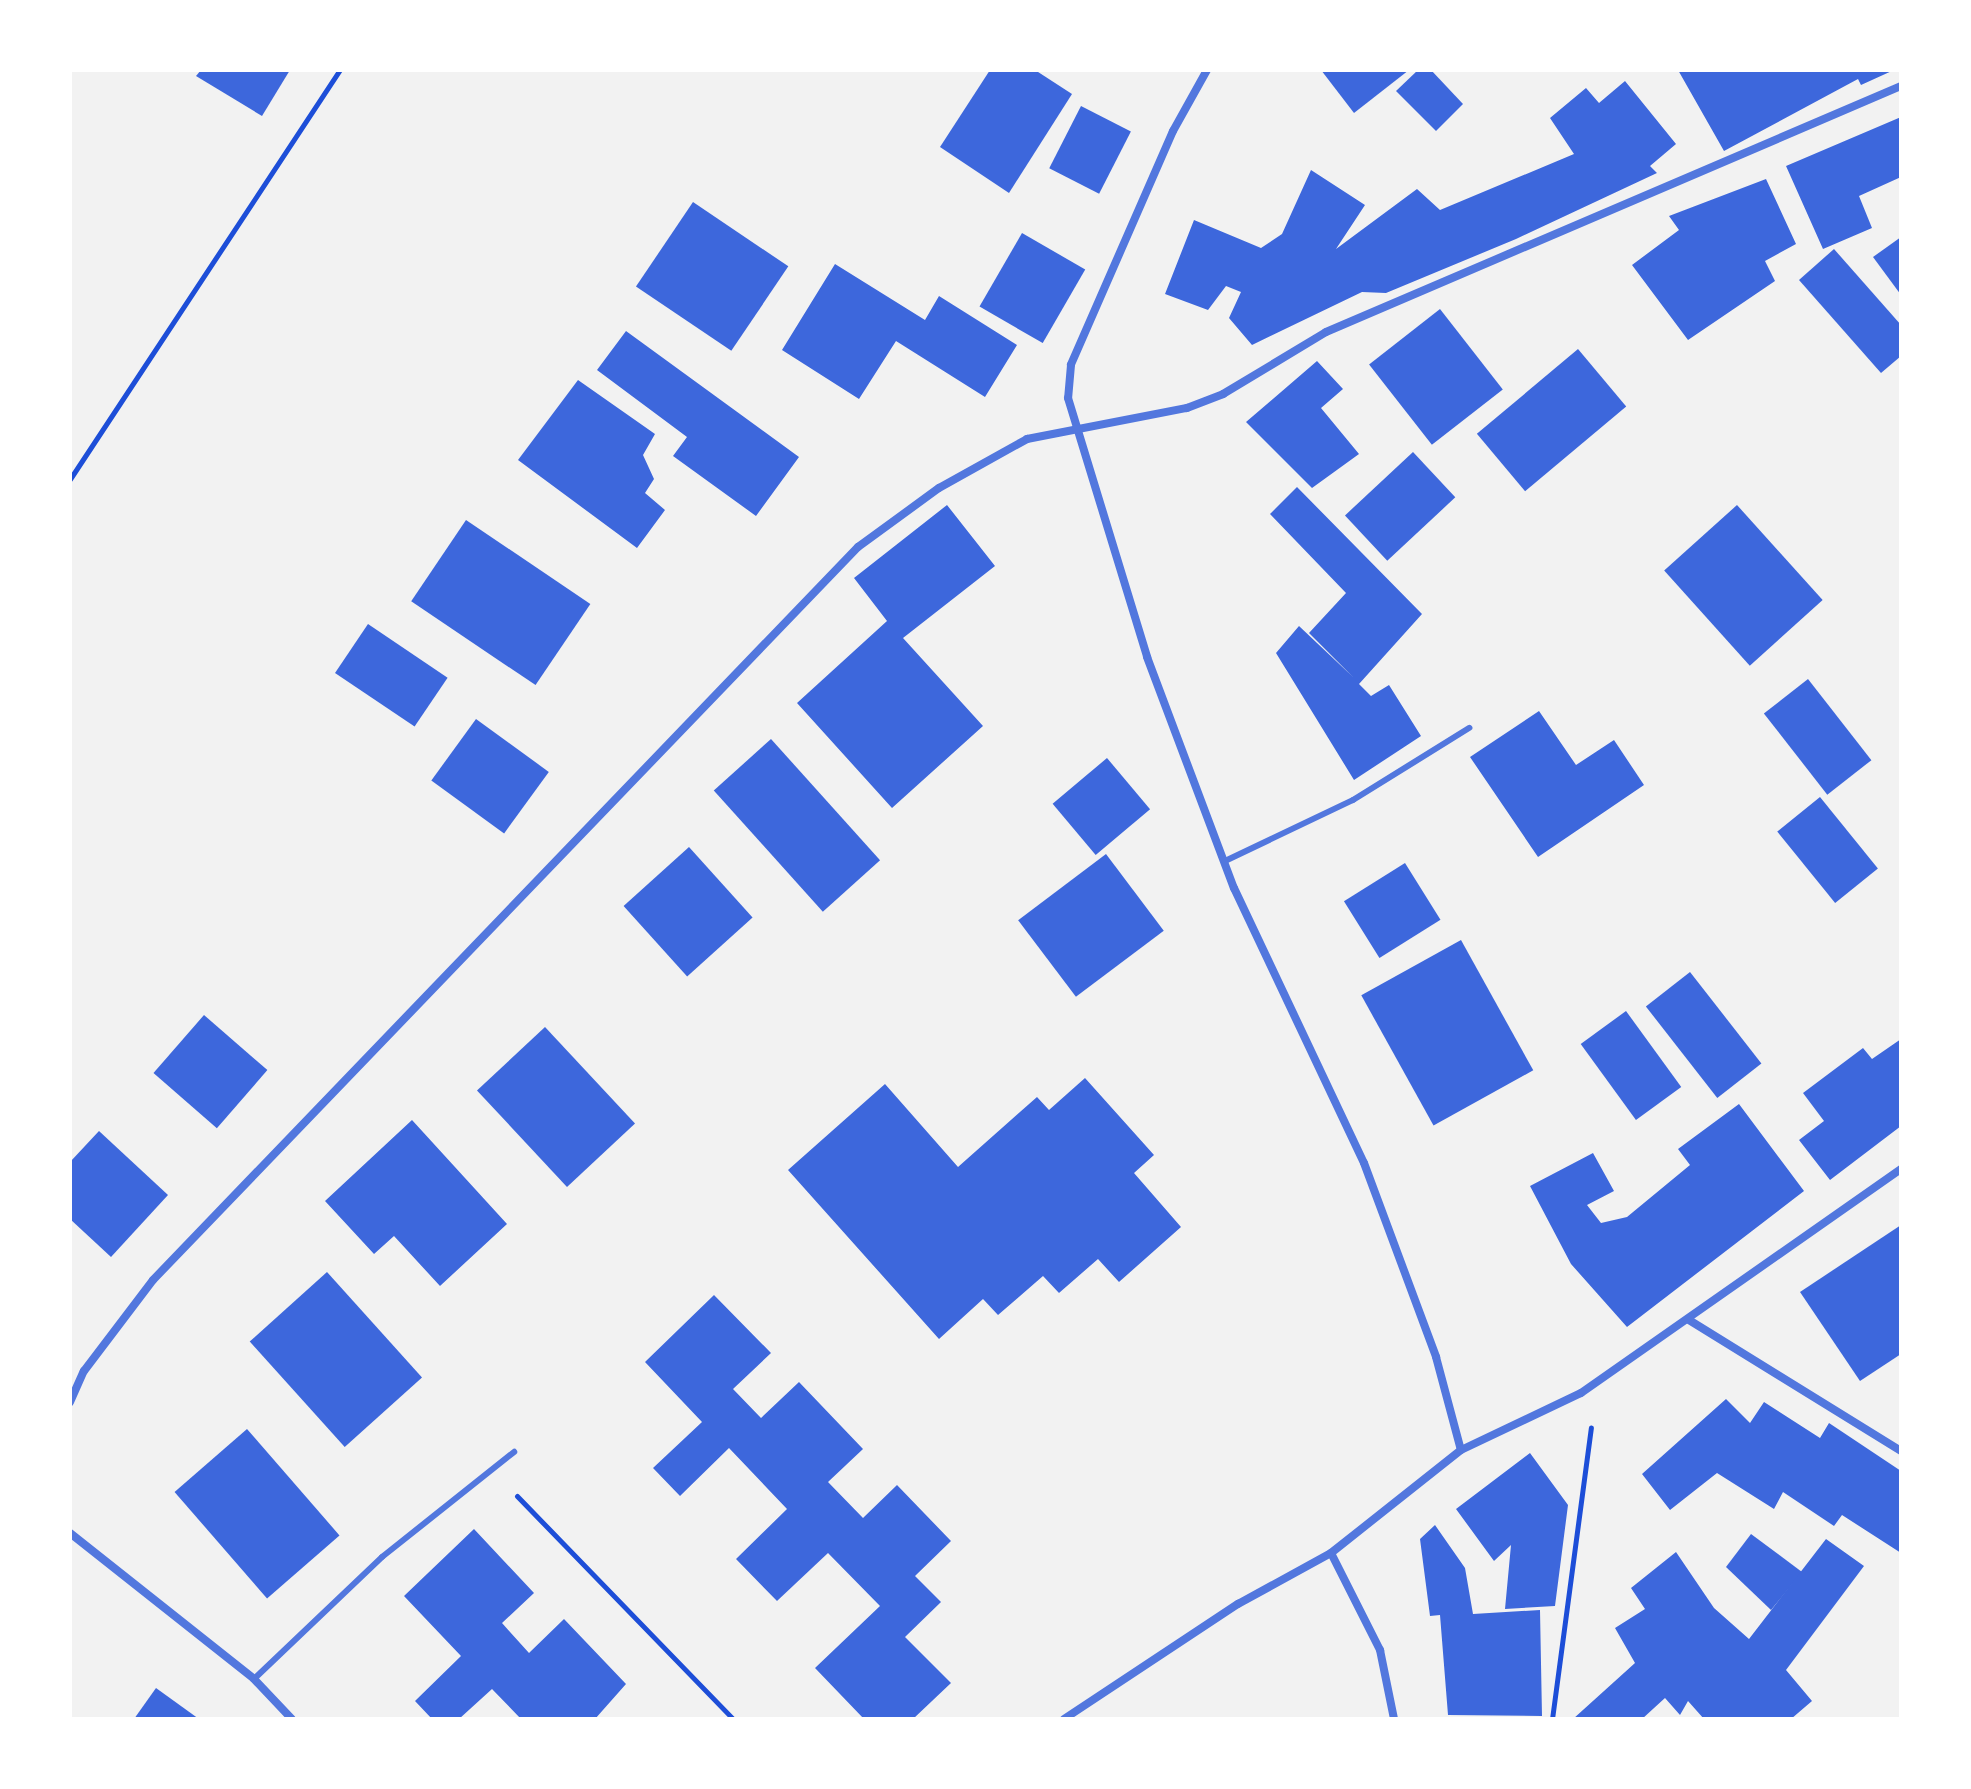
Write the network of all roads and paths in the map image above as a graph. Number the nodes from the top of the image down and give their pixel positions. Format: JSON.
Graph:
{"nodes":[{"id":1,"x":340,"y":70,"type":"edge"},
{"id":2,"x":1207,"y":70,"type":"edge"},
{"id":3,"x":1901,"y":86,"type":"edge"},
{"id":4,"x":1076,"y":427,"type":"junction"},
{"id":5,"x":70,"y":479,"type":"edge"},
{"id":6,"x":1469,"y":728,"type":"dead end"},
{"id":7,"x":1225,"y":861,"type":"junction"},
{"id":8,"x":1901,"y":1169,"type":"edge"},
{"id":9,"x":1689,"y":1320,"type":"junction"},
{"id":10,"x":1581,"y":1393,"type":"junction"},
{"id":11,"x":70,"y":1402,"type":"edge"},
{"id":12,"x":1461,"y":1450,"type":"junction"},
{"id":13,"x":1901,"y":1451,"type":"edge"},
{"id":14,"x":514,"y":1452,"type":"dead end"},
{"id":15,"x":491,"y":1470,"type":"junction"},
{"id":16,"x":70,"y":1533,"type":"edge"},
{"id":17,"x":1331,"y":1553,"type":"junction"},
{"id":18,"x":254,"y":1679,"type":"junction"},
{"id":19,"x":292,"y":1719,"type":"edge"},
{"id":20,"x":733,"y":1719,"type":"edge"},
{"id":21,"x":1064,"y":1719,"type":"edge"},
{"id":22,"x":1394,"y":1719,"type":"edge"},
{"id":23,"x":1552,"y":1719,"type":"edge"}],
"edges":[{"from":1,"to":5,"type":"path"},
{"from":2,"to":4,"type":"street"},
{"from":3,"to":4,"type":"street"},
{"from":4,"to":7,"type":"street"},
{"from":4,"to":11,"type":"street"},
{"from":6,"to":7,"type":"lane"},
{"from":7,"to":12,"type":"street"},
{"from":8,"to":9,"type":"street"},
{"from":9,"to":10,"type":"street"},
{"from":9,"to":13,"type":"street"},
{"from":10,"to":12,"type":"street"},
{"from":10,"to":23,"type":"path"},
{"from":12,"to":17,"type":"street"},
{"from":14,"to":15,"type":"lane"},
{"from":15,"to":18,"type":"lane"},
{"from":15,"to":20,"type":"path"},
{"from":16,"to":18,"type":"street"},
{"from":17,"to":21,"type":"street"},
{"from":17,"to":22,"type":"street"},
{"from":18,"to":19,"type":"street"}]}
